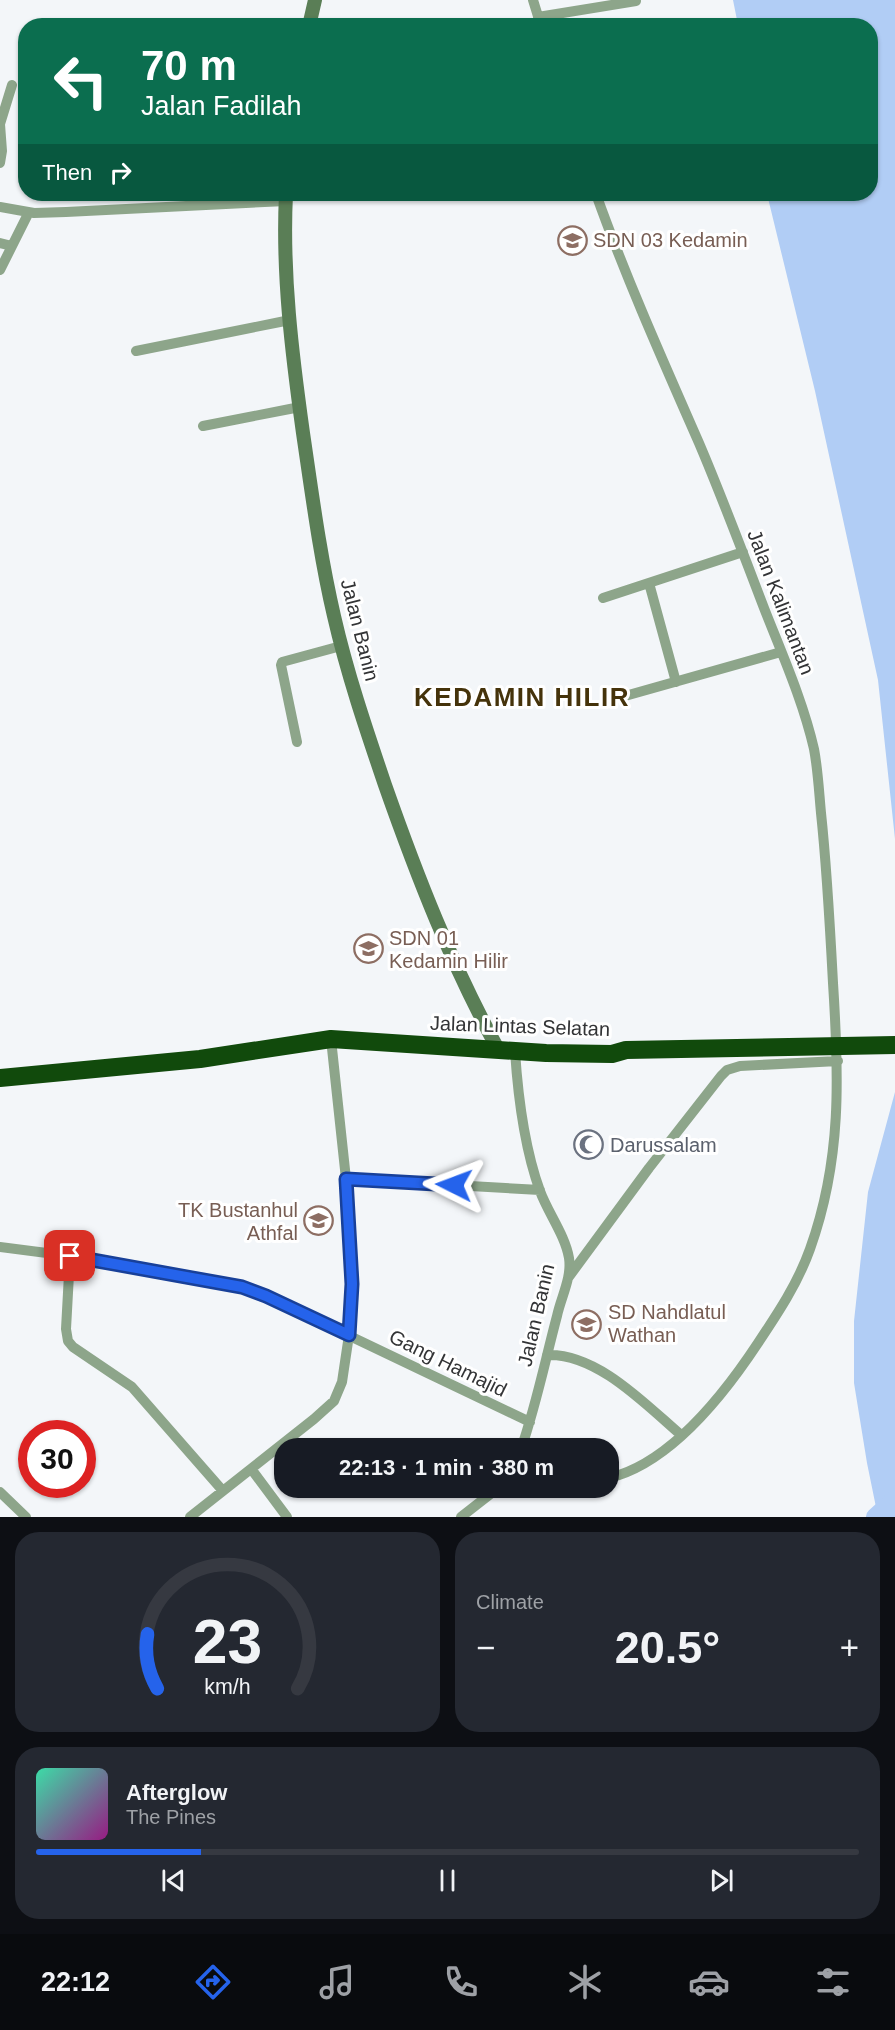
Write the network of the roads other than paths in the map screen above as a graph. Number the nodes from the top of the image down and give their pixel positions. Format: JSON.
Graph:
{"nodes":[{"id":1,"x":315,"y":0,"type":"edge"},
{"id":2,"x":533,"y":0,"type":"edge"},
{"id":3,"x":636,"y":1,"type":"edge"},
{"id":4,"x":311,"y":18,"type":"edge"},
{"id":5,"x":538,"y":18,"type":"edge"},
{"id":6,"x":554,"y":18,"type":"edge"},
{"id":7,"x":12,"y":85,"type":"dead end"},
{"id":8,"x":0,"y":163,"type":"edge"},
{"id":9,"x":227,"y":201,"type":"edge"},
{"id":10,"x":286,"y":201,"type":"edge"},
{"id":11,"x":599,"y":201,"type":"edge"},
{"id":12,"x":0,"y":207,"type":"edge"},
{"id":13,"x":28,"y":212,"type":"junction"},
{"id":14,"x":0,"y":243,"type":"edge"},
{"id":15,"x":12,"y":246,"type":"junction"},
{"id":16,"x":0,"y":270,"type":"edge"},
{"id":17,"x":290,"y":320,"type":"junction"},
{"id":18,"x":136,"y":351,"type":"dead end"},
{"id":19,"x":300,"y":407,"type":"junction"},
{"id":20,"x":203,"y":426,"type":"dead end"},
{"id":21,"x":742,"y":552,"type":"junction"},
{"id":22,"x":650,"y":583,"type":"junction"},
{"id":23,"x":603,"y":598,"type":"dead end"},
{"id":24,"x":341,"y":646,"type":"junction"},
{"id":25,"x":781,"y":652,"type":"junction"},
{"id":26,"x":676,"y":682,"type":"junction"},
{"id":27,"x":624,"y":696,"type":"dead end"},
{"id":28,"x":297,"y":742,"type":"dead end"},
{"id":29,"x":331,"y":1039,"type":"junction"},
{"id":30,"x":895,"y":1045,"type":"edge"},
{"id":31,"x":513,"y":1048,"type":"junction"},
{"id":32,"x":838,"y":1053,"type":"junction"},
{"id":33,"x":167,"y":1058,"type":"junction"},
{"id":34,"x":0,"y":1070,"type":"edge"},
{"id":35,"x":0,"y":1078,"type":"edge"},
{"id":36,"x":346,"y":1179,"type":"junction"},
{"id":37,"x":540,"y":1190,"type":"junction"},
{"id":38,"x":0,"y":1247,"type":"edge"},
{"id":39,"x":70,"y":1256,"type":"junction"},
{"id":40,"x":568,"y":1278,"type":"junction"},
{"id":41,"x":349,"y":1335,"type":"junction"},
{"id":42,"x":547,"y":1355,"type":"junction"},
{"id":43,"x":530,"y":1422,"type":"junction"},
{"id":44,"x":681,"y":1435,"type":"junction"},
{"id":45,"x":525,"y":1438,"type":"edge"},
{"id":46,"x":252,"y":1470,"type":"junction"},
{"id":47,"x":619,"y":1476,"type":"edge"},
{"id":48,"x":223,"y":1491,"type":"junction"},
{"id":49,"x":0,"y":1492,"type":"edge"},
{"id":50,"x":485,"y":1498,"type":"edge"},
{"id":51,"x":26,"y":1517,"type":"edge"},
{"id":52,"x":190,"y":1517,"type":"edge"},
{"id":53,"x":287,"y":1517,"type":"edge"},
{"id":54,"x":461,"y":1517,"type":"edge"}],
"edges":[{"from":1,"to":4,"type":"street"},
{"from":2,"to":5,"type":"street"},
{"from":3,"to":6,"type":"street"},
{"from":7,"to":8,"type":"street"},
{"from":9,"to":13,"type":"street"},
{"from":10,"to":17,"type":"street","name":"Jalan Banin"},
{"from":11,"to":21,"type":"street","name":"Jalan Kalimantan"},
{"from":12,"to":13,"type":"street"},
{"from":13,"to":15,"type":"street"},
{"from":14,"to":15,"type":"street"},
{"from":15,"to":16,"type":"street"},
{"from":17,"to":18,"type":"street"},
{"from":17,"to":19,"type":"street","name":"Jalan Banin"},
{"from":19,"to":20,"type":"street"},
{"from":19,"to":24,"type":"street","name":"Jalan Banin"},
{"from":21,"to":22,"type":"street"},
{"from":21,"to":25,"type":"street","name":"Jalan Kalimantan"},
{"from":22,"to":23,"type":"street"},
{"from":22,"to":26,"type":"street"},
{"from":24,"to":28,"type":"street"},
{"from":24,"to":31,"type":"street","name":"Jalan Banin"},
{"from":25,"to":26,"type":"street"},
{"from":25,"to":32,"type":"street","name":"Jalan Kalimantan"},
{"from":26,"to":27,"type":"street"},
{"from":29,"to":31,"type":"highway","name":"Jalan Lintas Selatan"},
{"from":29,"to":33,"type":"highway","name":"Jalan Lintas Selatan"},
{"from":29,"to":36,"type":"street"},
{"from":30,"to":32,"type":"highway","name":"Jalan Lintas Selatan"},
{"from":31,"to":32,"type":"highway","name":"Jalan Lintas Selatan"},
{"from":31,"to":33,"type":"highway","name":"Jalan Lintas Selatan"},
{"from":31,"to":37,"type":"street","name":"Jalan Banin"},
{"from":32,"to":40,"type":"street"},
{"from":32,"to":44,"type":"street","name":"Jalan Kalimantan"},
{"from":33,"to":34,"type":"highway","name":"Jalan Lintas Selatan"},
{"from":33,"to":35,"type":"highway","name":"Jalan Lintas Selatan"},
{"from":36,"to":37,"type":"street"},
{"from":36,"to":41,"type":"street"},
{"from":37,"to":40,"type":"street","name":"Jalan Banin"},
{"from":38,"to":39,"type":"street","name":"Gang Hamajid"},
{"from":39,"to":41,"type":"street","name":"Gang Hamajid"},
{"from":39,"to":48,"type":"street"},
{"from":40,"to":42,"type":"street","name":"Jalan Banin"},
{"from":41,"to":43,"type":"street","name":"Gang Hamajid"},
{"from":41,"to":46,"type":"street"},
{"from":42,"to":43,"type":"street","name":"Jalan Banin"},
{"from":42,"to":44,"type":"street"},
{"from":43,"to":45,"type":"street","name":"Jalan Banin"},
{"from":44,"to":47,"type":"street","name":"Jalan Kalimantan"},
{"from":46,"to":48,"type":"street"},
{"from":46,"to":53,"type":"street"},
{"from":48,"to":52,"type":"street"},
{"from":49,"to":51,"type":"street"},
{"from":50,"to":54,"type":"street"}]}
